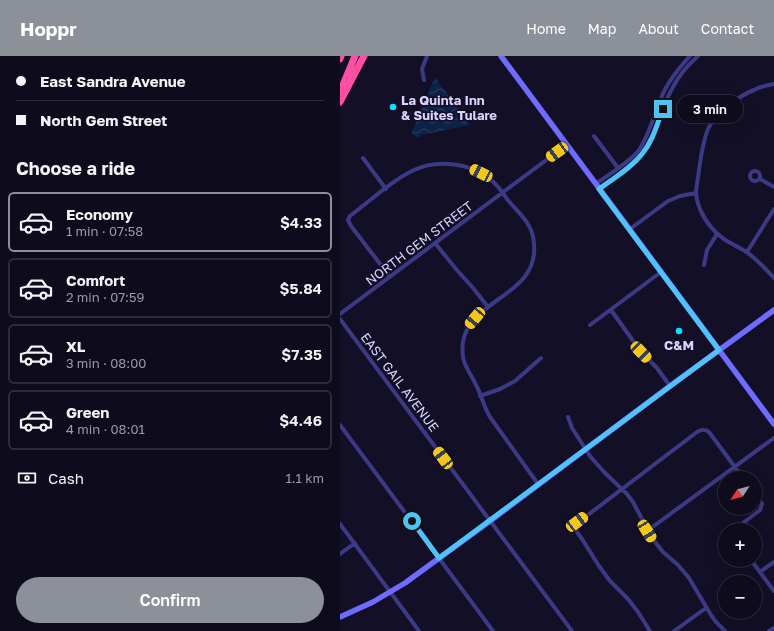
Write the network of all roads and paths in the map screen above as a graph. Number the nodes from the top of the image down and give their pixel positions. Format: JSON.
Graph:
{"nodes":[{"id":1,"x":341,"y":56,"type":"edge"},
{"id":2,"x":355,"y":56,"type":"edge"},
{"id":3,"x":364,"y":56,"type":"edge"},
{"id":4,"x":427,"y":56,"type":"edge"},
{"id":5,"x":501,"y":56,"type":"edge"},
{"id":6,"x":690,"y":56,"type":"edge"},
{"id":7,"x":698,"y":56,"type":"edge"},
{"id":8,"x":340,"y":59,"type":"edge"},
{"id":9,"x":424,"y":80,"type":"dead end"},
{"id":10,"x":774,"y":84,"type":"edge"},
{"id":11,"x":340,"y":92,"type":"edge"},
{"id":12,"x":340,"y":102,"type":"edge"},
{"id":13,"x":594,"y":136,"type":"dead end"},
{"id":14,"x":568,"y":147,"type":"junction"},
{"id":15,"x":363,"y":158,"type":"dead end"},
{"id":16,"x":618,"y":168,"type":"junction"},
{"id":17,"x":760,"y":179,"type":"dead end"},
{"id":18,"x":598,"y":186,"type":"junction"},
{"id":19,"x":774,"y":187,"type":"edge"},
{"id":20,"x":386,"y":188,"type":"junction"},
{"id":21,"x":503,"y":193,"type":"junction"},
{"id":22,"x":696,"y":193,"type":"junction"},
{"id":23,"x":774,"y":209,"type":"edge"},
{"id":24,"x":630,"y":229,"type":"junction"},
{"id":25,"x":717,"y":234,"type":"junction"},
{"id":26,"x":435,"y":243,"type":"junction"},
{"id":27,"x":747,"y":252,"type":"junction"},
{"id":28,"x":704,"y":265,"type":"dead end"},
{"id":29,"x":662,"y":272,"type":"junction"},
{"id":30,"x":390,"y":277,"type":"junction"},
{"id":31,"x":774,"y":278,"type":"edge"},
{"id":32,"x":488,"y":307,"type":"junction"},
{"id":33,"x":611,"y":310,"type":"junction"},
{"id":34,"x":774,"y":310,"type":"edge"},
{"id":35,"x":340,"y":314,"type":"edge"},
{"id":36,"x":340,"y":319,"type":"edge"},
{"id":37,"x":590,"y":325,"type":"dead end"},
{"id":38,"x":719,"y":350,"type":"junction"},
{"id":39,"x":541,"y":358,"type":"dead end"},
{"id":40,"x":670,"y":386,"type":"junction"},
{"id":41,"x":480,"y":396,"type":"junction"},
{"id":42,"x":568,"y":417,"type":"dead end"},
{"id":43,"x":774,"y":424,"type":"edge"},
{"id":44,"x":340,"y":425,"type":"edge"},
{"id":45,"x":774,"y":438,"type":"edge"},
{"id":46,"x":586,"y":449,"type":"junction"},
{"id":47,"x":734,"y":466,"type":"junction"},
{"id":48,"x":738,"y":471,"type":"edge"},
{"id":49,"x":538,"y":484,"type":"junction"},
{"id":50,"x":622,"y":489,"type":"junction"},
{"id":51,"x":754,"y":515,"type":"edge"},
{"id":52,"x":490,"y":521,"type":"junction"},
{"id":53,"x":743,"y":523,"type":"edge"},
{"id":54,"x":340,"y":524,"type":"edge"},
{"id":55,"x":647,"y":531,"type":"junction"},
{"id":56,"x":355,"y":543,"type":"junction"},
{"id":57,"x":340,"y":554,"type":"edge"},
{"id":58,"x":439,"y":558,"type":"junction"},
{"id":59,"x":774,"y":562,"type":"edge"},
{"id":60,"x":756,"y":567,"type":"edge"},
{"id":61,"x":760,"y":572,"type":"junction"},
{"id":62,"x":774,"y":591,"type":"edge"},
{"id":63,"x":390,"y":592,"type":"junction"},
{"id":64,"x":706,"y":608,"type":"junction"},
{"id":65,"x":340,"y":617,"type":"edge"},
{"id":66,"x":420,"y":631,"type":"edge"},
{"id":67,"x":493,"y":631,"type":"edge"},
{"id":68,"x":572,"y":631,"type":"edge"},
{"id":69,"x":650,"y":631,"type":"edge"},
{"id":70,"x":674,"y":631,"type":"edge"},
{"id":71,"x":725,"y":631,"type":"edge"}],
"edges":[{"from":1,"to":8,"type":"highway"},
{"from":2,"to":11,"type":"highway"},
{"from":3,"to":12,"type":"highway"},
{"from":4,"to":9,"type":"street"},
{"from":5,"to":14,"type":"street"},
{"from":6,"to":16,"type":"street"},
{"from":7,"to":18,"type":"street"},
{"from":10,"to":22,"type":"street"},
{"from":13,"to":16,"type":"street"},
{"from":14,"to":18,"type":"street"},
{"from":14,"to":21,"type":"street","name":"NORTH GEM STREET"},
{"from":15,"to":20,"type":"street"},
{"from":16,"to":18,"type":"street"},
{"from":17,"to":19,"type":"street"},
{"from":18,"to":24,"type":"street"},
{"from":20,"to":21,"type":"street"},
{"from":20,"to":30,"type":"street"},
{"from":21,"to":26,"type":"street","name":"NORTH GEM STREET"},
{"from":21,"to":32,"type":"street"},
{"from":22,"to":24,"type":"street"},
{"from":22,"to":25,"type":"street"},
{"from":23,"to":27,"type":"street"},
{"from":24,"to":29,"type":"street"},
{"from":25,"to":27,"type":"street"},
{"from":25,"to":28,"type":"street"},
{"from":26,"to":30,"type":"street","name":"NORTH GEM STREET"},
{"from":26,"to":32,"type":"street"},
{"from":27,"to":31,"type":"street"},
{"from":29,"to":33,"type":"street"},
{"from":29,"to":38,"type":"street"},
{"from":30,"to":35,"type":"street","name":"NORTH GEM STREET"},
{"from":32,"to":41,"type":"street"},
{"from":33,"to":37,"type":"street"},
{"from":33,"to":40,"type":"street"},
{"from":34,"to":38,"type":"street"},
{"from":36,"to":52,"type":"street","name":"EAST GAIL AVENUE"},
{"from":38,"to":40,"type":"street"},
{"from":38,"to":43,"type":"street"},
{"from":39,"to":41,"type":"street"},
{"from":40,"to":46,"type":"street"},
{"from":41,"to":49,"type":"street"},
{"from":42,"to":46,"type":"street"},
{"from":44,"to":58,"type":"street"},
{"from":45,"to":47,"type":"street"},
{"from":46,"to":49,"type":"street"},
{"from":46,"to":50,"type":"street"},
{"from":47,"to":48,"type":"street"},
{"from":47,"to":50,"type":"street"},
{"from":47,"to":55,"type":"street"},
{"from":49,"to":52,"type":"street"},
{"from":50,"to":55,"type":"street"},
{"from":50,"to":69,"type":"street"},
{"from":51,"to":53,"type":"street"},
{"from":52,"to":58,"type":"street"},
{"from":52,"to":68,"type":"street","name":"EAST GAIL AVENUE"},
{"from":54,"to":56,"type":"street"},
{"from":55,"to":64,"type":"street"},
{"from":56,"to":57,"type":"street"},
{"from":56,"to":63,"type":"street"},
{"from":58,"to":63,"type":"street"},
{"from":58,"to":67,"type":"street"},
{"from":59,"to":61,"type":"street"},
{"from":60,"to":61,"type":"street"},
{"from":61,"to":62,"type":"street"},
{"from":63,"to":65,"type":"street"},
{"from":63,"to":66,"type":"street"},
{"from":64,"to":70,"type":"street"},
{"from":64,"to":71,"type":"street"}]}
